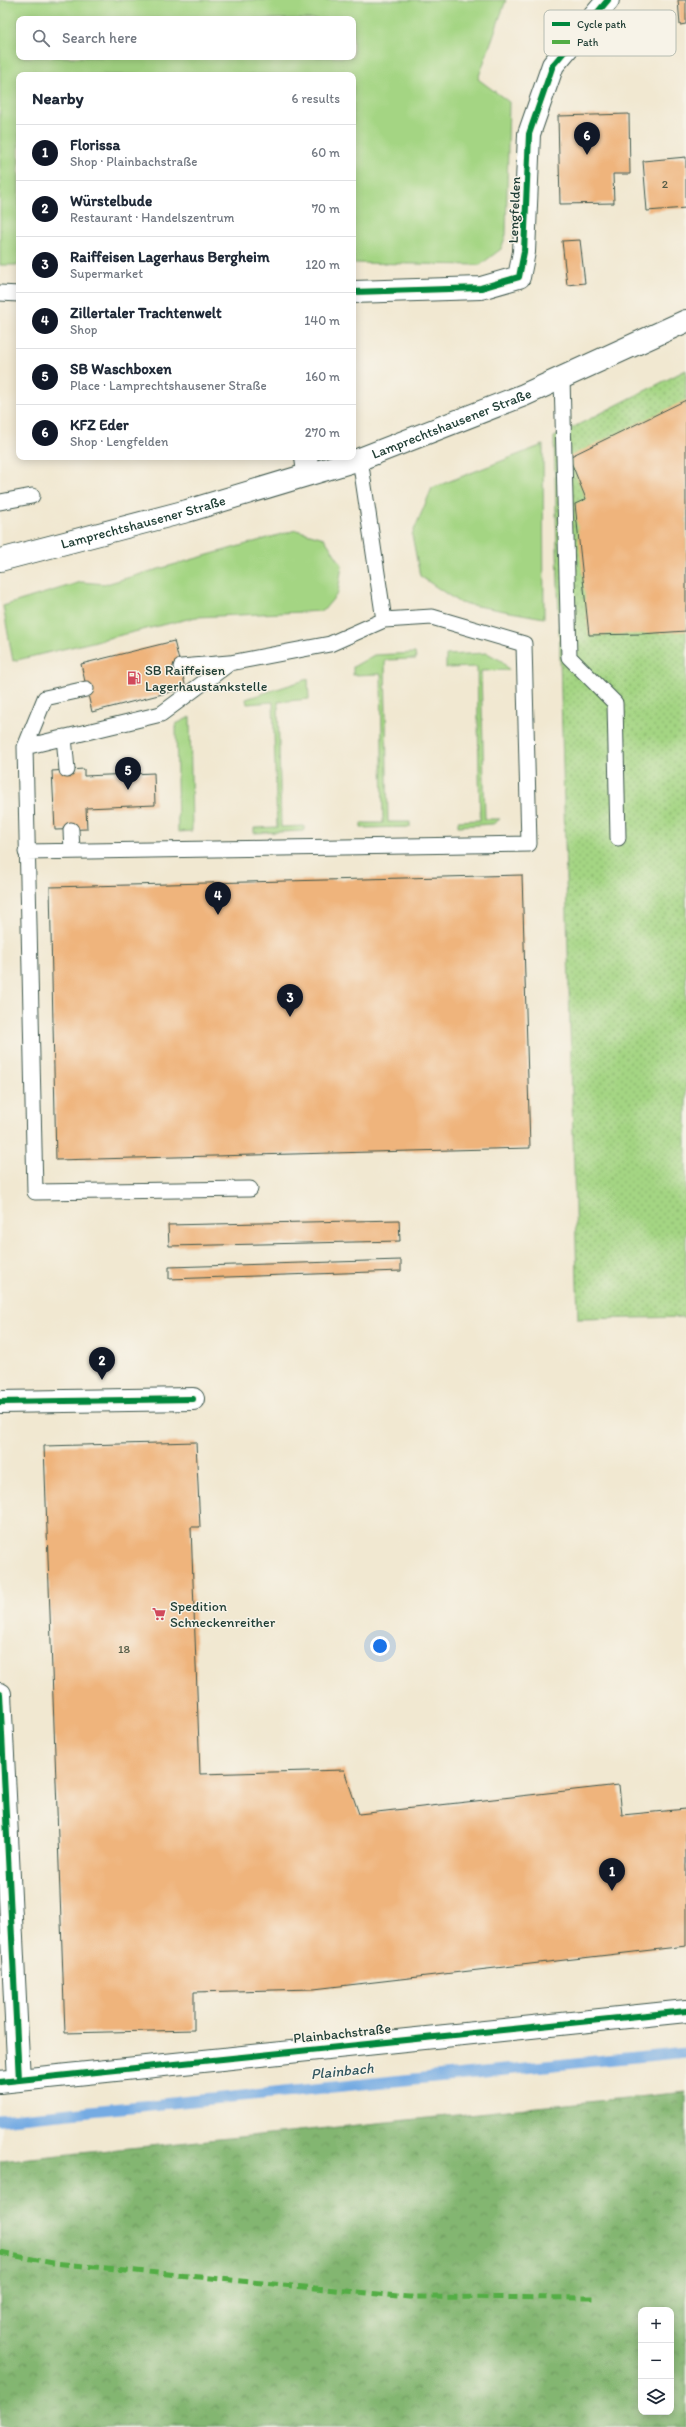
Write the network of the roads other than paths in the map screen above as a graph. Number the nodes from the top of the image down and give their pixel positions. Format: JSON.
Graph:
{"nodes":[{"id":1,"x":608,"y":0,"type":"edge"},
{"id":2,"x":600,"y":10,"type":"edge"},
{"id":3,"x":561,"y":56,"type":"edge"},
{"id":4,"x":356,"y":292,"type":"edge"},
{"id":5,"x":0,"y":293,"type":"edge"},
{"id":6,"x":16,"y":294,"type":"edge"},
{"id":7,"x":686,"y":321,"type":"edge"},
{"id":8,"x":562,"y":377,"type":"junction"},
{"id":9,"x":360,"y":458,"type":"junction"},
{"id":10,"x":356,"y":459,"type":"edge"},
{"id":11,"x":347,"y":460,"type":"edge"},
{"id":12,"x":307,"y":466,"type":"edge"},
{"id":13,"x":32,"y":496,"type":"dead end"},
{"id":14,"x":0,"y":502,"type":"edge"},
{"id":15,"x":0,"y":560,"type":"edge"},
{"id":16,"x":384,"y":620,"type":"junction"},
{"id":17,"x":230,"y":663,"type":"junction"},
{"id":18,"x":181,"y":667,"type":"dead end"},
{"id":19,"x":86,"y":688,"type":"dead end"},
{"id":20,"x":64,"y":737,"type":"junction"},
{"id":21,"x":25,"y":746,"type":"junction"},
{"id":22,"x":67,"y":770,"type":"dead end"},
{"id":23,"x":71,"y":830,"type":"dead end"},
{"id":24,"x":618,"y":838,"type":"dead end"},
{"id":25,"x":72,"y":851,"type":"junction"},
{"id":26,"x":26,"y":852,"type":"junction"},
{"id":27,"x":250,"y":1189,"type":"dead end"},
{"id":28,"x":193,"y":1399,"type":"dead end"},
{"id":29,"x":0,"y":1402,"type":"edge"},
{"id":30,"x":0,"y":1694,"type":"edge"},
{"id":31,"x":686,"y":2011,"type":"edge"},
{"id":32,"x":9,"y":2081,"type":"edge"}],
"edges":[{"from":1,"to":2,"type":"street","name":"Lengfelden"},
{"from":3,"to":4,"type":"street","name":"Lengfelden"},
{"from":5,"to":6,"type":"lane"},
{"from":7,"to":8,"type":"street","name":"Lamprechtshausener Straße"},
{"from":8,"to":9,"type":"street","name":"Lamprechtshausener Straße"},
{"from":8,"to":24,"type":"lane"},
{"from":9,"to":10,"type":"street","name":"Lamprechtshausener Straße"},
{"from":9,"to":16,"type":"lane"},
{"from":11,"to":12,"type":"street","name":"Lamprechtshausener Straße"},
{"from":12,"to":15,"type":"street","name":"Lamprechtshausener Straße"},
{"from":13,"to":14,"type":"lane"},
{"from":16,"to":17,"type":"lane"},
{"from":16,"to":25,"type":"lane"},
{"from":17,"to":18,"type":"lane"},
{"from":17,"to":20,"type":"lane"},
{"from":19,"to":21,"type":"lane"},
{"from":20,"to":21,"type":"lane"},
{"from":20,"to":22,"type":"lane"},
{"from":21,"to":26,"type":"lane"},
{"from":23,"to":25,"type":"lane"},
{"from":25,"to":26,"type":"lane"},
{"from":26,"to":27,"type":"lane"},
{"from":28,"to":29,"type":"street"},
{"from":30,"to":32,"type":"street"},
{"from":31,"to":32,"type":"street","name":"Plainbachstraße"}]}
